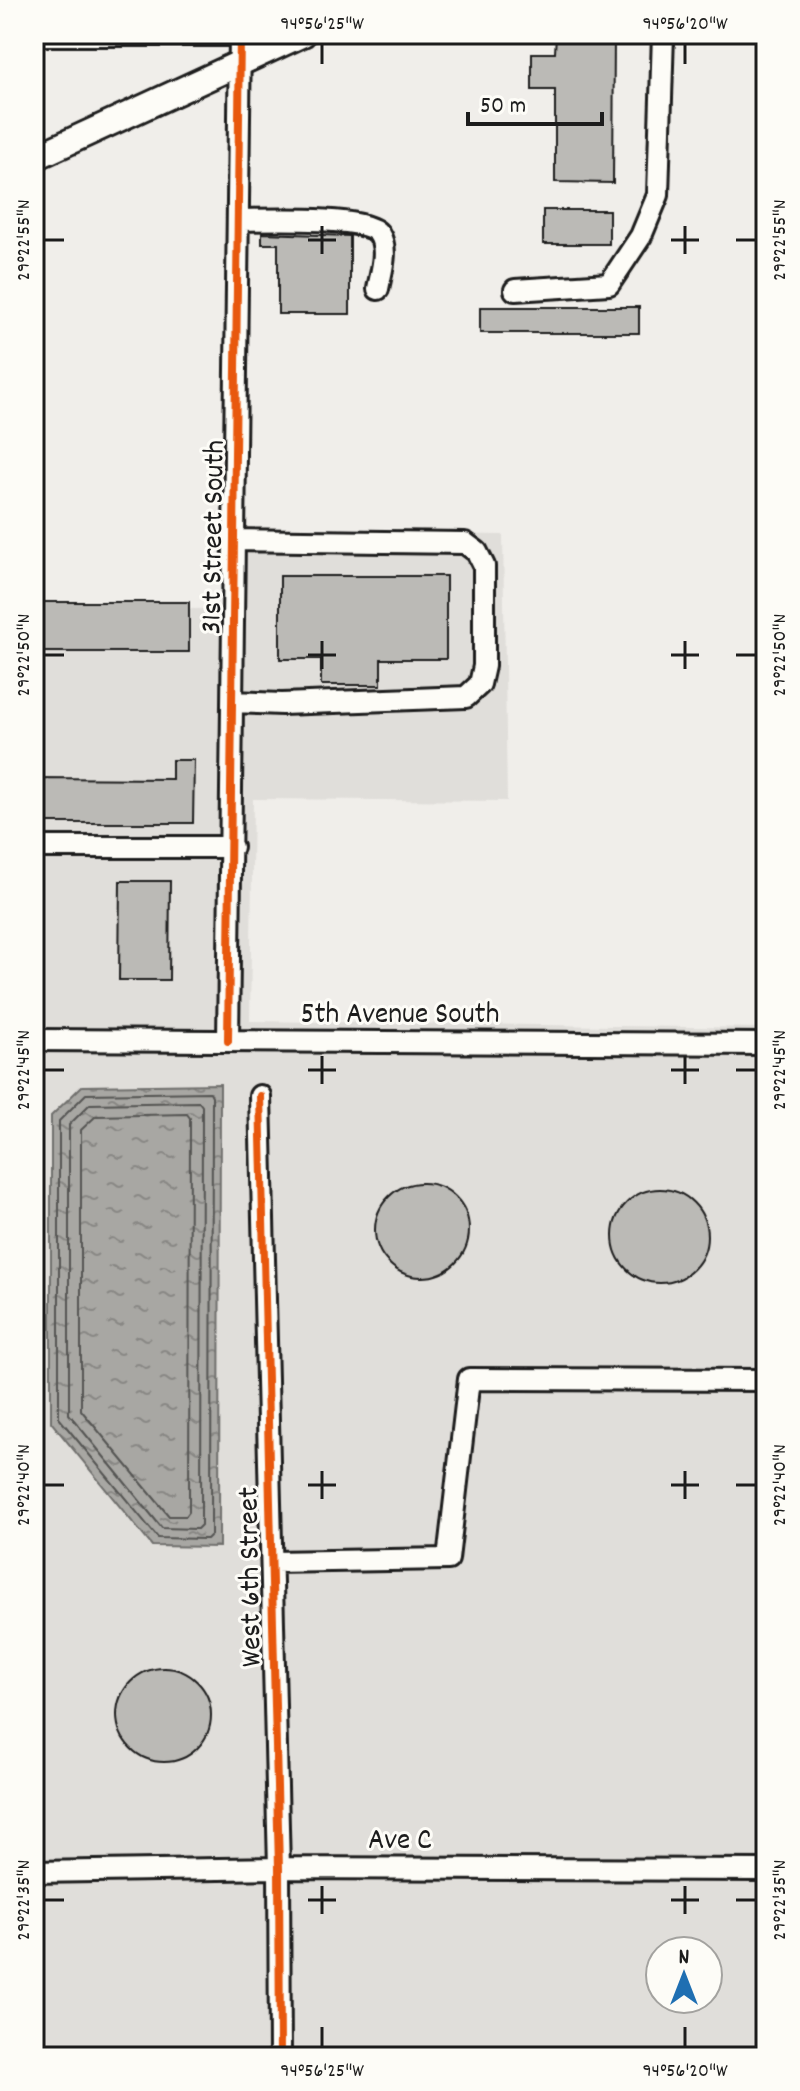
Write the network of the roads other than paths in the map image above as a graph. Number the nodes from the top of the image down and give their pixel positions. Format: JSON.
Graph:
{"nodes":[{"id":1,"x":303,"y":34,"type":"edge"},
{"id":2,"x":663,"y":34,"type":"edge"},
{"id":3,"x":34,"y":35,"type":"edge"},
{"id":4,"x":240,"y":35,"type":"edge"},
{"id":5,"x":240,"y":62,"type":"junction"},
{"id":6,"x":34,"y":158,"type":"edge"},
{"id":7,"x":238,"y":220,"type":"junction"},
{"id":8,"x":378,"y":289,"type":"dead end"},
{"id":9,"x":515,"y":290,"type":"dead end"},
{"id":10,"x":234,"y":540,"type":"junction"},
{"id":11,"x":233,"y":702,"type":"junction"},
{"id":12,"x":34,"y":847,"type":"edge"},
{"id":13,"x":232,"y":847,"type":"junction"},
{"id":14,"x":34,"y":1040,"type":"edge"},
{"id":15,"x":228,"y":1041,"type":"junction"},
{"id":16,"x":766,"y":1044,"type":"edge"},
{"id":17,"x":260,"y":1096,"type":"dead end"},
{"id":18,"x":766,"y":1380,"type":"edge"},
{"id":19,"x":272,"y":1562,"type":"junction"},
{"id":20,"x":279,"y":1868,"type":"junction"},
{"id":21,"x":766,"y":1870,"type":"edge"},
{"id":22,"x":34,"y":1872,"type":"edge"},
{"id":23,"x":280,"y":2057,"type":"edge"}],
"edges":[{"from":1,"to":5,"type":"main road"},
{"from":2,"to":9,"type":"street"},
{"from":3,"to":4,"type":"street"},
{"from":4,"to":5,"type":"street","name":"31st Street South"},
{"from":5,"to":6,"type":"main road"},
{"from":5,"to":7,"type":"street","name":"31st Street South"},
{"from":7,"to":8,"type":"street"},
{"from":7,"to":10,"type":"street","name":"31st Street South"},
{"from":10,"to":11,"type":"street","name":"31st Street South"},
{"from":10,"to":11,"type":"street"},
{"from":11,"to":13,"type":"street","name":"31st Street South"},
{"from":12,"to":13,"type":"street"},
{"from":13,"to":15,"type":"street","name":"31st Street South"},
{"from":14,"to":15,"type":"street","name":"5th Avenue South"},
{"from":15,"to":16,"type":"street","name":"5th Avenue South"},
{"from":17,"to":19,"type":"street","name":"West 6th Street"},
{"from":18,"to":19,"type":"street"},
{"from":19,"to":20,"type":"street","name":"West 6th Street"},
{"from":20,"to":21,"type":"street","name":"Ave C"},
{"from":20,"to":22,"type":"street","name":"Ave C"},
{"from":20,"to":23,"type":"street","name":"West 6th Street"}]}
